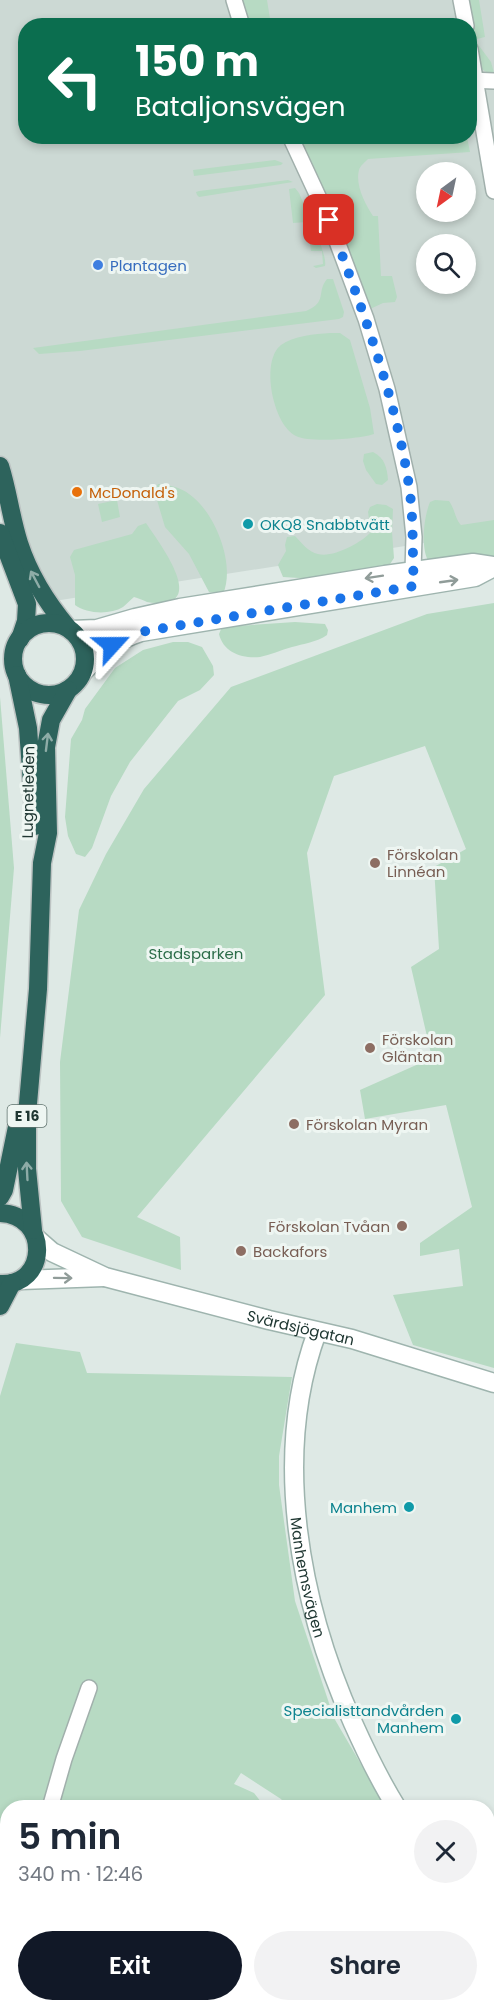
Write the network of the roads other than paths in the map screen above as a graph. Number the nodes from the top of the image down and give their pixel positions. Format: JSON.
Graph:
{"nodes":[{"id":1,"x":234,"y":0,"type":"edge"},
{"id":2,"x":462,"y":0,"type":"edge"},
{"id":3,"x":240,"y":18,"type":"edge"},
{"id":4,"x":465,"y":18,"type":"edge"},
{"id":5,"x":477,"y":80,"type":"edge"},
{"id":6,"x":494,"y":81,"type":"edge"},
{"id":7,"x":477,"y":105,"type":"edge"},
{"id":8,"x":294,"y":144,"type":"edge"},
{"id":9,"x":494,"y":191,"type":"edge"},
{"id":10,"x":0,"y":466,"type":"edge"},
{"id":11,"x":0,"y":533,"type":"edge"},
{"id":12,"x":494,"y":566,"type":"edge"},
{"id":13,"x":413,"y":579,"type":"junction"},
{"id":14,"x":182,"y":617,"type":"junction"},
{"id":15,"x":70,"y":629,"type":"junction"},
{"id":16,"x":20,"y":639,"type":"junction"},
{"id":17,"x":83,"y":672,"type":"junction"},
{"id":18,"x":16,"y":673,"type":"junction"},
{"id":19,"x":68,"y":690,"type":"junction"},
{"id":20,"x":42,"y":863,"type":"junction"},
{"id":21,"x":36,"y":1003,"type":"junction"},
{"id":22,"x":0,"y":1197,"type":"edge"},
{"id":23,"x":0,"y":1213,"type":"edge"},
{"id":24,"x":34,"y":1234,"type":"junction"},
{"id":25,"x":105,"y":1277,"type":"junction"},
{"id":26,"x":11,"y":1282,"type":"edge"},
{"id":27,"x":0,"y":1306,"type":"edge"},
{"id":28,"x":317,"y":1332,"type":"junction"},
{"id":29,"x":494,"y":1383,"type":"edge"},
{"id":30,"x":89,"y":1688,"type":"dead end"},
{"id":31,"x":52,"y":1800,"type":"edge"},
{"id":32,"x":392,"y":1800,"type":"edge"}],
"edges":[{"from":1,"to":3,"type":"street"},
{"from":2,"to":4,"type":"street"},
{"from":5,"to":6,"type":"street"},
{"from":7,"to":9,"type":"street"},
{"from":8,"to":13,"type":"street"},
{"from":15,"to":10,"type":"highway","one_way":true},
{"from":11,"to":16,"type":"highway","number":"E 16"},
{"from":12,"to":13,"type":"street"},
{"from":13,"to":14,"type":"street"},
{"from":14,"to":15,"type":"street"},
{"from":14,"to":17,"type":"street"},
{"from":15,"to":16,"type":"highway"},
{"from":15,"to":17,"type":"highway"},
{"from":16,"to":18,"type":"highway","number":"E 16"},
{"from":17,"to":19,"type":"highway","number":"E 16"},
{"from":18,"to":19,"type":"highway"},
{"from":18,"to":20,"type":"highway","name":"Lugnetleden","number":"E 16"},
{"from":20,"to":19,"type":"highway","name":"Lugnetleden","number":"E 16","one_way":true},
{"from":20,"to":21,"type":"highway","name":"Lugnetleden","number":"E 16"},
{"from":21,"to":22,"type":"highway","name":"Lugnetleden","number":"E 16"},
{"from":24,"to":21,"type":"highway","name":"Lugnetleden","number":"E 16","one_way":true},
{"from":23,"to":24,"type":"highway"},
{"from":24,"to":25,"type":"street","name":"Svärdsjögatan"},
{"from":24,"to":26,"type":"highway","number":"E 16"},
{"from":26,"to":25,"type":"street","name":"Svärdsjögatan","one_way":true},
{"from":25,"to":28,"type":"street","name":"Svärdsjögatan"},
{"from":26,"to":27,"type":"highway","number":"E 16"},
{"from":28,"to":29,"type":"street","name":"Svärdsjögatan"},
{"from":28,"to":32,"type":"street","name":"Manhemsvägen"},
{"from":30,"to":31,"type":"street"}]}
